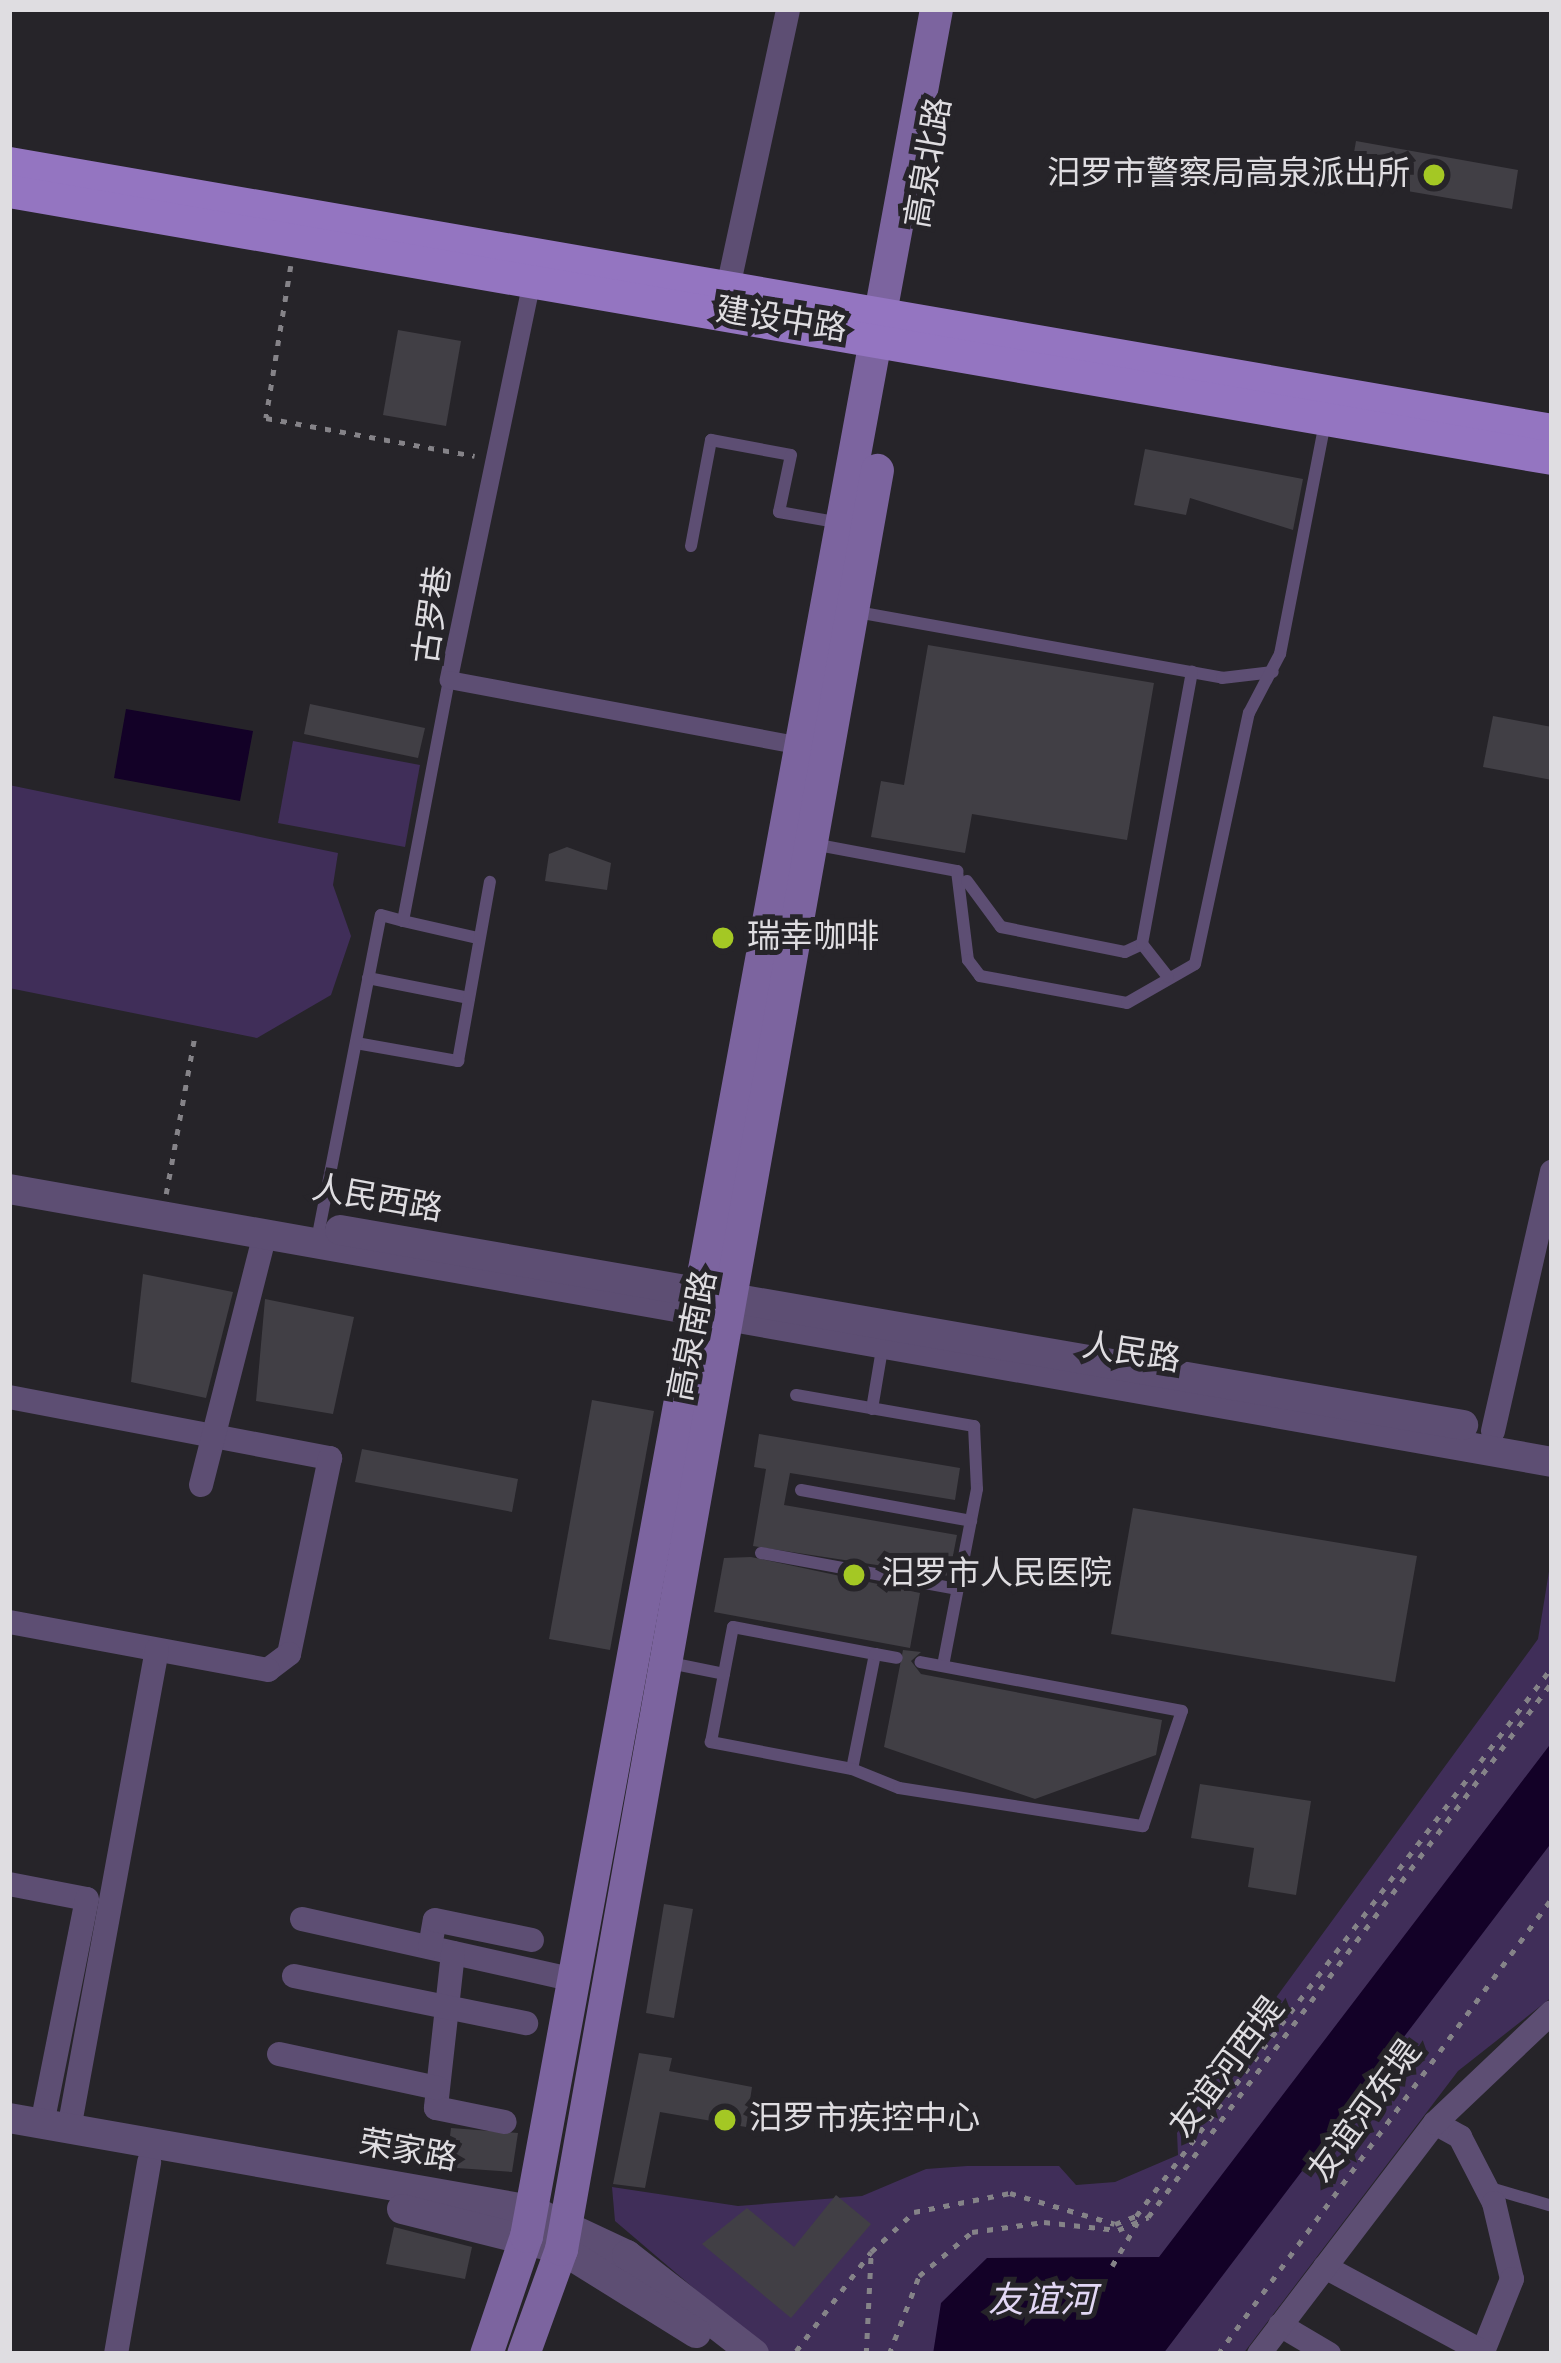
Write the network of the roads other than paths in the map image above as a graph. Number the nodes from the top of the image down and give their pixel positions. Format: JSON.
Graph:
{"nodes":[{"id":1,"x":788,"y":9,"type":"edge"},
{"id":2,"x":936,"y":9,"type":"edge"},
{"id":3,"x":957,"y":9,"type":"edge"},
{"id":4,"x":9,"y":163,"type":"edge"},
{"id":5,"x":9,"y":191,"type":"edge"},
{"id":6,"x":532,"y":281,"type":"junction"},
{"id":7,"x":729,"y":283,"type":"junction"},
{"id":8,"x":890,"y":327,"type":"junction"},
{"id":9,"x":1325,"y":422,"type":"junction"},
{"id":10,"x":1552,"y":430,"type":"edge"},
{"id":11,"x":1552,"y":458,"type":"edge"},
{"id":12,"x":845,"y":524,"type":"junction"},
{"id":13,"x":691,"y":547,"type":"dead end"},
{"id":14,"x":854,"y":611,"type":"junction"},
{"id":15,"x":1274,"y":671,"type":"junction"},
{"id":16,"x":1192,"y":672,"type":"junction"},
{"id":17,"x":1222,"y":678,"type":"junction"},
{"id":18,"x":449,"y":680,"type":"junction"},
{"id":19,"x":1250,"y":712,"type":"junction"},
{"id":20,"x":803,"y":746,"type":"junction"},
{"id":21,"x":812,"y":844,"type":"junction"},
{"id":22,"x":966,"y":880,"type":"junction"},
{"id":23,"x":490,"y":882,"type":"dead end"},
{"id":24,"x":403,"y":921,"type":"junction"},
{"id":25,"x":477,"y":938,"type":"junction"},
{"id":26,"x":1142,"y":944,"type":"junction"},
{"id":27,"x":1125,"y":952,"type":"junction"},
{"id":28,"x":1159,"y":973,"type":"junction"},
{"id":29,"x":368,"y":978,"type":"junction"},
{"id":30,"x":469,"y":998,"type":"junction"},
{"id":31,"x":356,"y":1043,"type":"junction"},
{"id":32,"x":9,"y":1172,"type":"edge"},
{"id":33,"x":1552,"y":1172,"type":"edge"},
{"id":34,"x":9,"y":1189,"type":"edge"},
{"id":35,"x":264,"y":1237,"type":"junction"},
{"id":36,"x":318,"y":1237,"type":"junction"},
{"id":37,"x":714,"y":1309,"type":"junction"},
{"id":38,"x":882,"y":1349,"type":"junction"},
{"id":39,"x":796,"y":1395,"type":"dead end"},
{"id":40,"x":9,"y":1397,"type":"edge"},
{"id":41,"x":872,"y":1408,"type":"junction"},
{"id":42,"x":1493,"y":1431,"type":"junction"},
{"id":43,"x":217,"y":1435,"type":"junction"},
{"id":44,"x":1552,"y":1442,"type":"edge"},
{"id":45,"x":1552,"y":1462,"type":"edge"},
{"id":46,"x":201,"y":1485,"type":"dead end"},
{"id":47,"x":801,"y":1490,"type":"dead end"},
{"id":48,"x":971,"y":1521,"type":"junction"},
{"id":49,"x":761,"y":1553,"type":"dead end"},
{"id":50,"x":958,"y":1589,"type":"junction"},
{"id":51,"x":9,"y":1622,"type":"edge"},
{"id":52,"x":157,"y":1650,"type":"junction"},
{"id":53,"x":875,"y":1654,"type":"junction"},
{"id":54,"x":896,"y":1658,"type":"dead end"},
{"id":55,"x":649,"y":1659,"type":"junction"},
{"id":56,"x":921,"y":1662,"type":"dead end"},
{"id":57,"x":943,"y":1666,"type":"junction"},
{"id":58,"x":724,"y":1674,"type":"junction"},
{"id":59,"x":852,"y":1769,"type":"junction"},
{"id":60,"x":9,"y":1884,"type":"edge"},
{"id":61,"x":302,"y":1919,"type":"dead end"},
{"id":62,"x":532,"y":1940,"type":"dead end"},
{"id":63,"x":441,"y":1950,"type":"junction"},
{"id":64,"x":294,"y":1976,"type":"dead end"},
{"id":65,"x":571,"y":1979,"type":"junction"},
{"id":66,"x":446,"y":2008,"type":"junction"},
{"id":67,"x":1552,"y":2012,"type":"edge"},
{"id":68,"x":526,"y":2023,"type":"dead end"},
{"id":69,"x":279,"y":2054,"type":"dead end"},
{"id":70,"x":437,"y":2088,"type":"junction"},
{"id":71,"x":9,"y":2118,"type":"edge"},
{"id":72,"x":505,"y":2122,"type":"dead end"},
{"id":73,"x":1435,"y":2123,"type":"junction"},
{"id":74,"x":56,"y":2126,"type":"junction"},
{"id":75,"x":9,"y":2136,"type":"edge"},
{"id":76,"x":148,"y":2162,"type":"junction"},
{"id":77,"x":1486,"y":2187,"type":"junction"},
{"id":78,"x":1552,"y":2206,"type":"edge"},
{"id":79,"x":529,"y":2223,"type":"junction"},
{"id":80,"x":562,"y":2235,"type":"junction"},
{"id":81,"x":1325,"y":2267,"type":"junction"},
{"id":82,"x":1280,"y":2325,"type":"junction"},
{"id":83,"x":116,"y":2354,"type":"edge"},
{"id":84,"x":485,"y":2354,"type":"edge"},
{"id":85,"x":523,"y":2354,"type":"edge"},
{"id":86,"x":725,"y":2354,"type":"edge"},
{"id":87,"x":754,"y":2354,"type":"edge"},
{"id":88,"x":1259,"y":2354,"type":"edge"},
{"id":89,"x":1329,"y":2354,"type":"edge"},
{"id":90,"x":1484,"y":2354,"type":"edge"}],
"edges":[{"from":1,"to":7,"type":"street"},
{"from":2,"to":8,"type":"main road","name":"高泉北路"},
{"from":3,"to":8,"type":"main road","name":"高泉北路"},
{"from":4,"to":7,"type":"main road","name":"建设中路"},
{"from":5,"to":6,"type":"main road","name":"建设中路"},
{"from":6,"to":8,"type":"main road","name":"建设中路"},
{"from":6,"to":18,"type":"street","name":"古罗巷"},
{"from":7,"to":8,"type":"main road","name":"建设中路"},
{"from":8,"to":9,"type":"main road","name":"建设中路"},
{"from":8,"to":10,"type":"main road","name":"建设中路"},
{"from":8,"to":12,"type":"main road","name":"高泉南路"},
{"from":8,"to":14,"type":"main road","name":"高泉南路"},
{"from":9,"to":11,"type":"main road","name":"建设中路"},
{"from":9,"to":15,"type":"lane"},
{"from":12,"to":13,"type":"lane"},
{"from":12,"to":20,"type":"main road","name":"高泉南路"},
{"from":14,"to":16,"type":"lane"},
{"from":14,"to":21,"type":"main road","name":"高泉南路"},
{"from":15,"to":17,"type":"lane"},
{"from":15,"to":19,"type":"lane"},
{"from":16,"to":17,"type":"lane"},
{"from":16,"to":26,"type":"lane"},
{"from":17,"to":19,"type":"lane"},
{"from":18,"to":20,"type":"street","name":"古罗巷"},
{"from":18,"to":24,"type":"lane"},
{"from":19,"to":28,"type":"lane"},
{"from":20,"to":37,"type":"main road","name":"高泉南路"},
{"from":21,"to":22,"type":"lane"},
{"from":21,"to":37,"type":"main road","name":"高泉南路"},
{"from":22,"to":27,"type":"lane"},
{"from":22,"to":28,"type":"lane"},
{"from":23,"to":25,"type":"lane"},
{"from":24,"to":25,"type":"lane"},
{"from":24,"to":29,"type":"lane"},
{"from":25,"to":30,"type":"lane"},
{"from":26,"to":27,"type":"lane"},
{"from":26,"to":28,"type":"lane"},
{"from":27,"to":28,"type":"lane"},
{"from":29,"to":30,"type":"lane"},
{"from":29,"to":31,"type":"lane"},
{"from":30,"to":31,"type":"lane"},
{"from":31,"to":36,"type":"lane"},
{"from":32,"to":36,"type":"street","name":"人民西路"},
{"from":33,"to":42,"type":"street"},
{"from":34,"to":35,"type":"street","name":"人民西路"},
{"from":35,"to":36,"type":"street","name":"人民西路"},
{"from":35,"to":43,"type":"street"},
{"from":36,"to":37,"type":"street","name":"人民西路"},
{"from":37,"to":38,"type":"street","name":"人民路"},
{"from":37,"to":42,"type":"street","name":"人民路"},
{"from":37,"to":55,"type":"main road","name":"高泉南路"},
{"from":38,"to":41,"type":"lane"},
{"from":38,"to":45,"type":"street","name":"人民路"},
{"from":39,"to":41,"type":"lane"},
{"from":40,"to":43,"type":"street"},
{"from":41,"to":48,"type":"lane"},
{"from":42,"to":44,"type":"street","name":"人民路"},
{"from":43,"to":46,"type":"street"},
{"from":43,"to":52,"type":"street"},
{"from":47,"to":48,"type":"lane"},
{"from":48,"to":50,"type":"lane"},
{"from":49,"to":50,"type":"lane"},
{"from":50,"to":57,"type":"lane"},
{"from":51,"to":52,"type":"street"},
{"from":52,"to":74,"type":"street"},
{"from":53,"to":54,"type":"lane"},
{"from":53,"to":58,"type":"lane"},
{"from":53,"to":59,"type":"lane"},
{"from":55,"to":58,"type":"lane"},
{"from":55,"to":65,"type":"main road","name":"高泉南路"},
{"from":55,"to":80,"type":"main road","name":"高泉南路"},
{"from":56,"to":57,"type":"lane"},
{"from":57,"to":59,"type":"lane"},
{"from":58,"to":59,"type":"lane"},
{"from":60,"to":74,"type":"street"},
{"from":61,"to":63,"type":"street"},
{"from":62,"to":63,"type":"street"},
{"from":63,"to":65,"type":"street"},
{"from":63,"to":66,"type":"street"},
{"from":64,"to":66,"type":"street"},
{"from":65,"to":79,"type":"main road","name":"高泉南路"},
{"from":66,"to":68,"type":"street"},
{"from":66,"to":70,"type":"street"},
{"from":67,"to":73,"type":"street"},
{"from":69,"to":70,"type":"street"},
{"from":70,"to":72,"type":"street"},
{"from":71,"to":74,"type":"street","name":"荣家路"},
{"from":73,"to":77,"type":"street"},
{"from":73,"to":81,"type":"street"},
{"from":74,"to":79,"type":"street","name":"荣家路"},
{"from":75,"to":76,"type":"street","name":"荣家路"},
{"from":76,"to":79,"type":"street","name":"荣家路"},
{"from":76,"to":83,"type":"street"},
{"from":77,"to":78,"type":"lane"},
{"from":77,"to":90,"type":"street"},
{"from":79,"to":80,"type":"street","name":"荣家路"},
{"from":79,"to":84,"type":"main road","name":"高泉南路"},
{"from":80,"to":85,"type":"main road","name":"高泉南路"},
{"from":80,"to":86,"type":"street","name":"荣家路"},
{"from":80,"to":87,"type":"street","name":"荣家路"},
{"from":81,"to":82,"type":"street"},
{"from":81,"to":90,"type":"street"},
{"from":82,"to":88,"type":"street"},
{"from":82,"to":89,"type":"street"}]}
